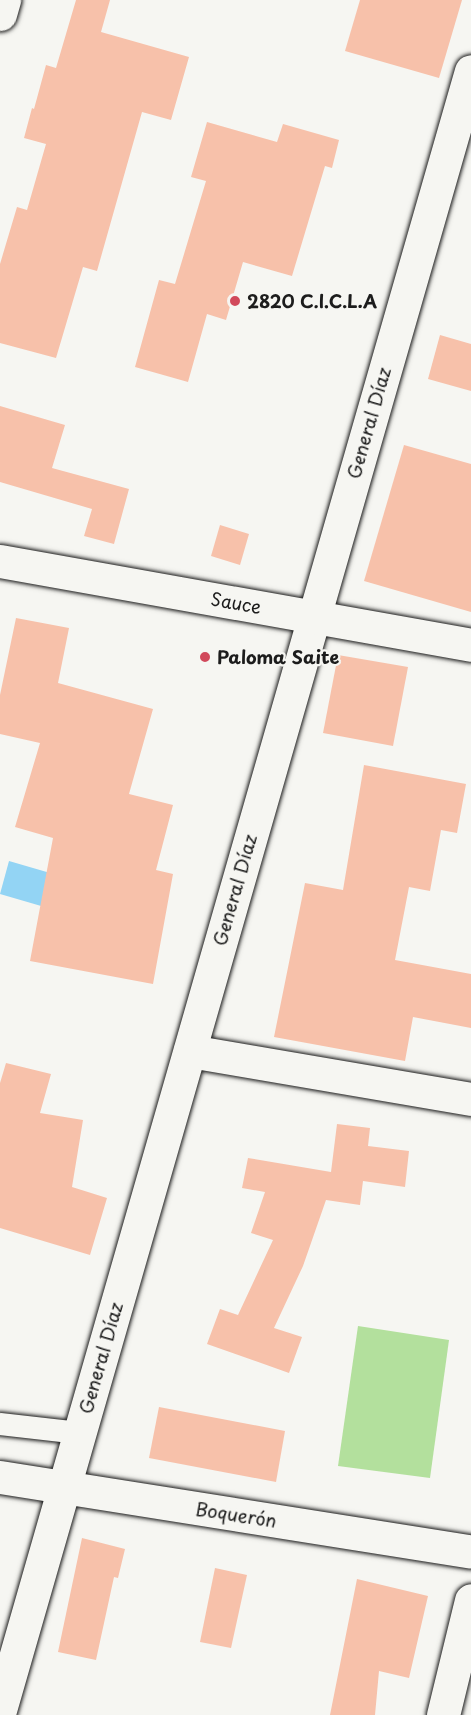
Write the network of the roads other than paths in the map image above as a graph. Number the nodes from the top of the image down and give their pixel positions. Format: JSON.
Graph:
{"nodes":[{"id":1,"x":4,"y":0,"type":"edge"},
{"id":2,"x":0,"y":14,"type":"edge"},
{"id":3,"x":471,"y":71,"type":"edge"},
{"id":4,"x":0,"y":561,"type":"edge"},
{"id":5,"x":313,"y":616,"type":"junction"},
{"id":6,"x":471,"y":645,"type":"edge"},
{"id":7,"x":190,"y":1051,"type":"junction"},
{"id":8,"x":471,"y":1099,"type":"edge"},
{"id":9,"x":0,"y":1424,"type":"edge"},
{"id":10,"x":80,"y":1433,"type":"junction"},
{"id":11,"x":0,"y":1477,"type":"edge"},
{"id":12,"x":64,"y":1488,"type":"junction"},
{"id":13,"x":471,"y":1552,"type":"edge"},
{"id":14,"x":471,"y":1600,"type":"edge"},
{"id":15,"x":0,"y":1710,"type":"edge"},
{"id":16,"x":443,"y":1715,"type":"edge"}],
"edges":[{"from":1,"to":2,"type":"street"},
{"from":3,"to":5,"type":"street","name":"General Díaz"},
{"from":4,"to":5,"type":"street","name":"Sauce"},
{"from":5,"to":6,"type":"street","name":"Sauce"},
{"from":5,"to":7,"type":"street","name":"General Díaz"},
{"from":7,"to":8,"type":"street"},
{"from":7,"to":10,"type":"street","name":"General Díaz"},
{"from":9,"to":10,"type":"lane"},
{"from":10,"to":12,"type":"street","name":"General Díaz"},
{"from":11,"to":12,"type":"street","name":"Boquerón"},
{"from":12,"to":13,"type":"street","name":"Boquerón"},
{"from":12,"to":15,"type":"street","name":"General Díaz"},
{"from":14,"to":16,"type":"street"}]}
